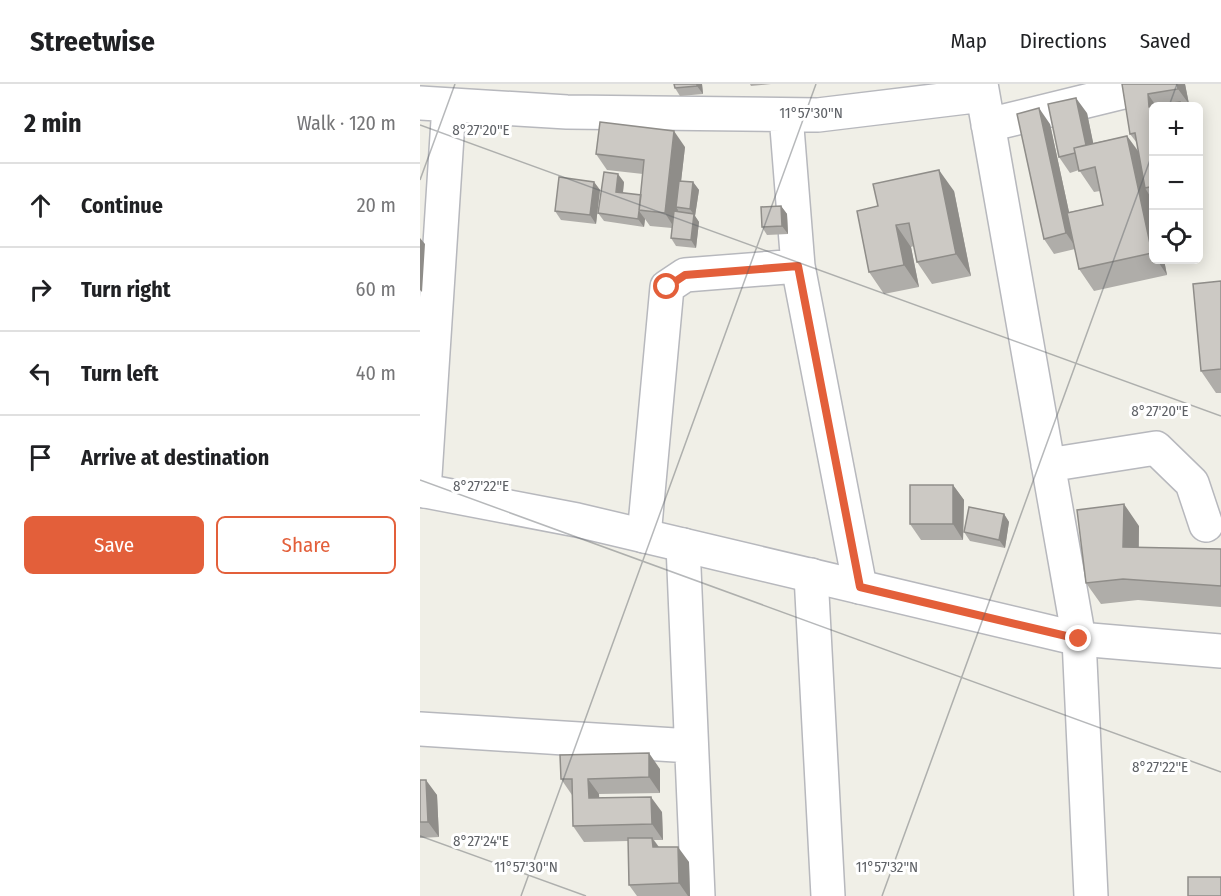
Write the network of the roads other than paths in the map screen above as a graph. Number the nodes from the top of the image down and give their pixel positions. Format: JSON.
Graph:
{"nodes":[{"id":1,"x":1156,"y":84,"type":"edge"},
{"id":2,"x":661,"y":98,"type":"edge"},
{"id":3,"x":984,"y":101,"type":"edge"},
{"id":4,"x":434,"y":104,"type":"edge"},
{"id":5,"x":786,"y":115,"type":"junction"},
{"id":6,"x":798,"y":266,"type":"junction"},
{"id":7,"x":1048,"y":465,"type":"junction"},
{"id":8,"x":422,"y":491,"type":"edge"},
{"id":9,"x":1206,"y":525,"type":"dead end"},
{"id":10,"x":644,"y":536,"type":"junction"},
{"id":11,"x":683,"y":545,"type":"junction"},
{"id":12,"x":811,"y":575,"type":"junction"},
{"id":13,"x":860,"y":587,"type":"junction"},
{"id":14,"x":1079,"y":639,"type":"junction"},
{"id":15,"x":1221,"y":651,"type":"edge"},
{"id":16,"x":420,"y":729,"type":"edge"},
{"id":17,"x":691,"y":746,"type":"junction"},
{"id":18,"x":698,"y":896,"type":"edge"},
{"id":19,"x":828,"y":896,"type":"edge"},
{"id":20,"x":1092,"y":896,"type":"edge"}],
"edges":[{"from":1,"to":3,"type":"street"},
{"from":2,"to":4,"type":"street"},
{"from":2,"to":5,"type":"street"},
{"from":3,"to":5,"type":"street"},
{"from":3,"to":7,"type":"street"},
{"from":4,"to":8,"type":"street"},
{"from":5,"to":6,"type":"street"},
{"from":6,"to":10,"type":"street"},
{"from":6,"to":13,"type":"street"},
{"from":7,"to":9,"type":"street"},
{"from":7,"to":14,"type":"street"},
{"from":8,"to":10,"type":"street"},
{"from":10,"to":11,"type":"street"},
{"from":11,"to":12,"type":"street"},
{"from":11,"to":17,"type":"street"},
{"from":12,"to":13,"type":"street"},
{"from":12,"to":19,"type":"street"},
{"from":13,"to":14,"type":"street"},
{"from":14,"to":15,"type":"street"},
{"from":14,"to":20,"type":"street"},
{"from":16,"to":17,"type":"street"},
{"from":17,"to":18,"type":"street"}]}
